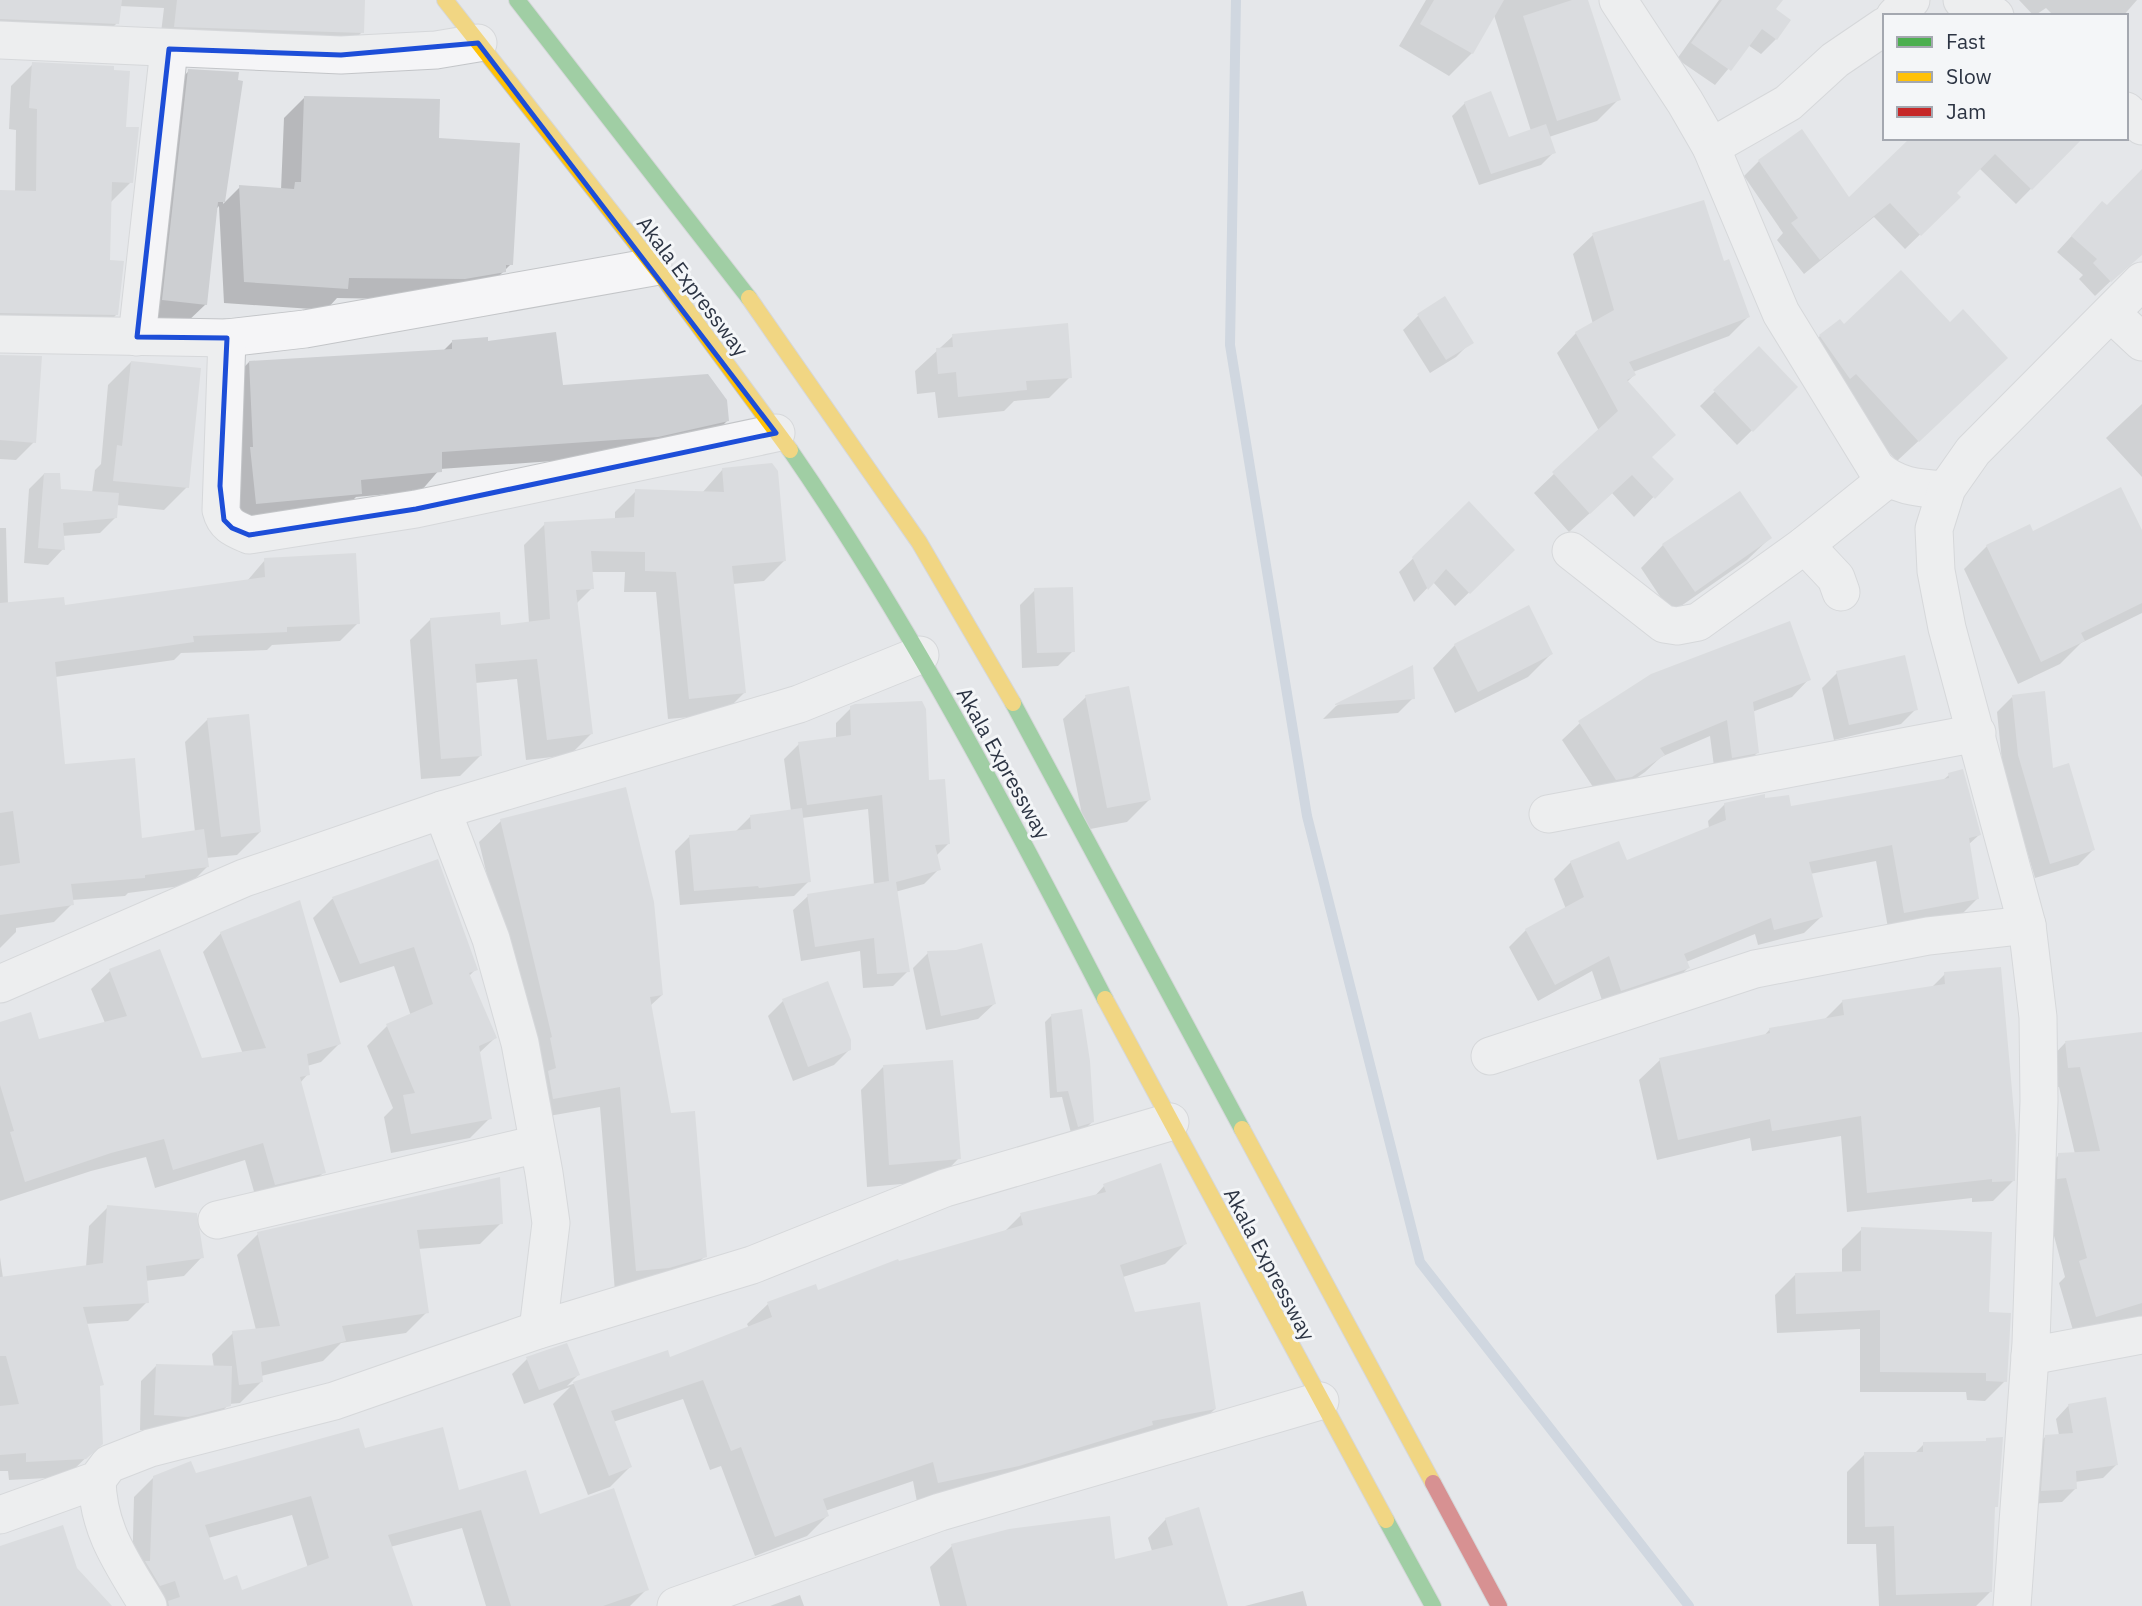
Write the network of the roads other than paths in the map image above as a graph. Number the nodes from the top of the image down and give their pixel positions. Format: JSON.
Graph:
{"nodes":[{"id":1,"x":445,"y":0,"type":"edge"},
{"id":2,"x":517,"y":0,"type":"edge"},
{"id":3,"x":1618,"y":0,"type":"edge"},
{"id":4,"x":1911,"y":0,"type":"edge"},
{"id":5,"x":1962,"y":0,"type":"edge"},
{"id":6,"x":1897,"y":14,"type":"edge"},
{"id":7,"x":1992,"y":14,"type":"edge"},
{"id":8,"x":1883,"y":27,"type":"edge"},
{"id":9,"x":0,"y":40,"type":"edge"},
{"id":10,"x":478,"y":43,"type":"junction"},
{"id":11,"x":169,"y":48,"type":"junction"},
{"id":12,"x":2128,"y":113,"type":"edge"},
{"id":13,"x":2142,"y":125,"type":"edge"},
{"id":14,"x":1711,"y":147,"type":"junction"},
{"id":15,"x":653,"y":267,"type":"junction"},
{"id":16,"x":2142,"y":281,"type":"edge"},
{"id":17,"x":2111,"y":313,"type":"junction"},
{"id":18,"x":0,"y":334,"type":"edge"},
{"id":19,"x":136,"y":337,"type":"junction"},
{"id":20,"x":227,"y":338,"type":"junction"},
{"id":21,"x":2142,"y":342,"type":"edge"},
{"id":22,"x":776,"y":433,"type":"junction"},
{"id":23,"x":1887,"y":479,"type":"junction"},
{"id":24,"x":1946,"y":490,"type":"junction"},
{"id":25,"x":1805,"y":545,"type":"junction"},
{"id":26,"x":1571,"y":551,"type":"dead end"},
{"id":27,"x":1841,"y":592,"type":"dead end"},
{"id":28,"x":920,"y":655,"type":"junction"},
{"id":29,"x":1977,"y":733,"type":"junction"},
{"id":30,"x":442,"y":810,"type":"junction"},
{"id":31,"x":1549,"y":814,"type":"dead end"},
{"id":32,"x":2027,"y":925,"type":"junction"},
{"id":33,"x":0,"y":984,"type":"edge"},
{"id":34,"x":1490,"y":1056,"type":"dead end"},
{"id":35,"x":1170,"y":1122,"type":"junction"},
{"id":36,"x":538,"y":1144,"type":"junction"},
{"id":37,"x":218,"y":1220,"type":"dead end"},
{"id":38,"x":538,"y":1330,"type":"junction"},
{"id":39,"x":2142,"y":1335,"type":"edge"},
{"id":40,"x":2030,"y":1356,"type":"junction"},
{"id":41,"x":1320,"y":1401,"type":"junction"},
{"id":42,"x":97,"y":1480,"type":"junction"},
{"id":43,"x":0,"y":1514,"type":"edge"},
{"id":44,"x":148,"y":1606,"type":"edge"},
{"id":45,"x":676,"y":1606,"type":"edge"},
{"id":46,"x":1433,"y":1606,"type":"edge"},
{"id":47,"x":1499,"y":1606,"type":"edge"},
{"id":48,"x":2012,"y":1606,"type":"edge"}],
"edges":[{"from":1,"to":10,"type":"main road","name":"Akala Expressway"},
{"from":2,"to":47,"type":"main road","name":"Akala Expressway"},
{"from":3,"to":14,"type":"street"},
{"from":4,"to":6,"type":"street"},
{"from":5,"to":7,"type":"street"},
{"from":8,"to":14,"type":"street"},
{"from":9,"to":11,"type":"street"},
{"from":10,"to":11,"type":"street"},
{"from":10,"to":15,"type":"main road","name":"Akala Expressway"},
{"from":11,"to":19,"type":"street"},
{"from":12,"to":13,"type":"street"},
{"from":14,"to":23,"type":"street"},
{"from":15,"to":20,"type":"street"},
{"from":15,"to":22,"type":"main road","name":"Akala Expressway"},
{"from":16,"to":17,"type":"street"},
{"from":17,"to":21,"type":"street"},
{"from":17,"to":24,"type":"street"},
{"from":18,"to":19,"type":"street"},
{"from":19,"to":20,"type":"street"},
{"from":20,"to":22,"type":"street"},
{"from":22,"to":28,"type":"main road","name":"Akala Expressway"},
{"from":23,"to":24,"type":"street"},
{"from":23,"to":25,"type":"street"},
{"from":24,"to":29,"type":"street"},
{"from":25,"to":26,"type":"street"},
{"from":25,"to":27,"type":"street"},
{"from":28,"to":30,"type":"street"},
{"from":28,"to":35,"type":"main road","name":"Akala Expressway"},
{"from":29,"to":31,"type":"street"},
{"from":29,"to":32,"type":"street"},
{"from":30,"to":33,"type":"street"},
{"from":30,"to":36,"type":"street"},
{"from":32,"to":34,"type":"street"},
{"from":32,"to":40,"type":"street"},
{"from":35,"to":38,"type":"street"},
{"from":35,"to":41,"type":"main road","name":"Akala Expressway"},
{"from":36,"to":37,"type":"street"},
{"from":36,"to":38,"type":"street"},
{"from":38,"to":42,"type":"street"},
{"from":39,"to":40,"type":"street"},
{"from":40,"to":48,"type":"street"},
{"from":41,"to":45,"type":"street"},
{"from":41,"to":46,"type":"main road","name":"Akala Expressway"},
{"from":42,"to":43,"type":"street"},
{"from":42,"to":44,"type":"street"}]}
